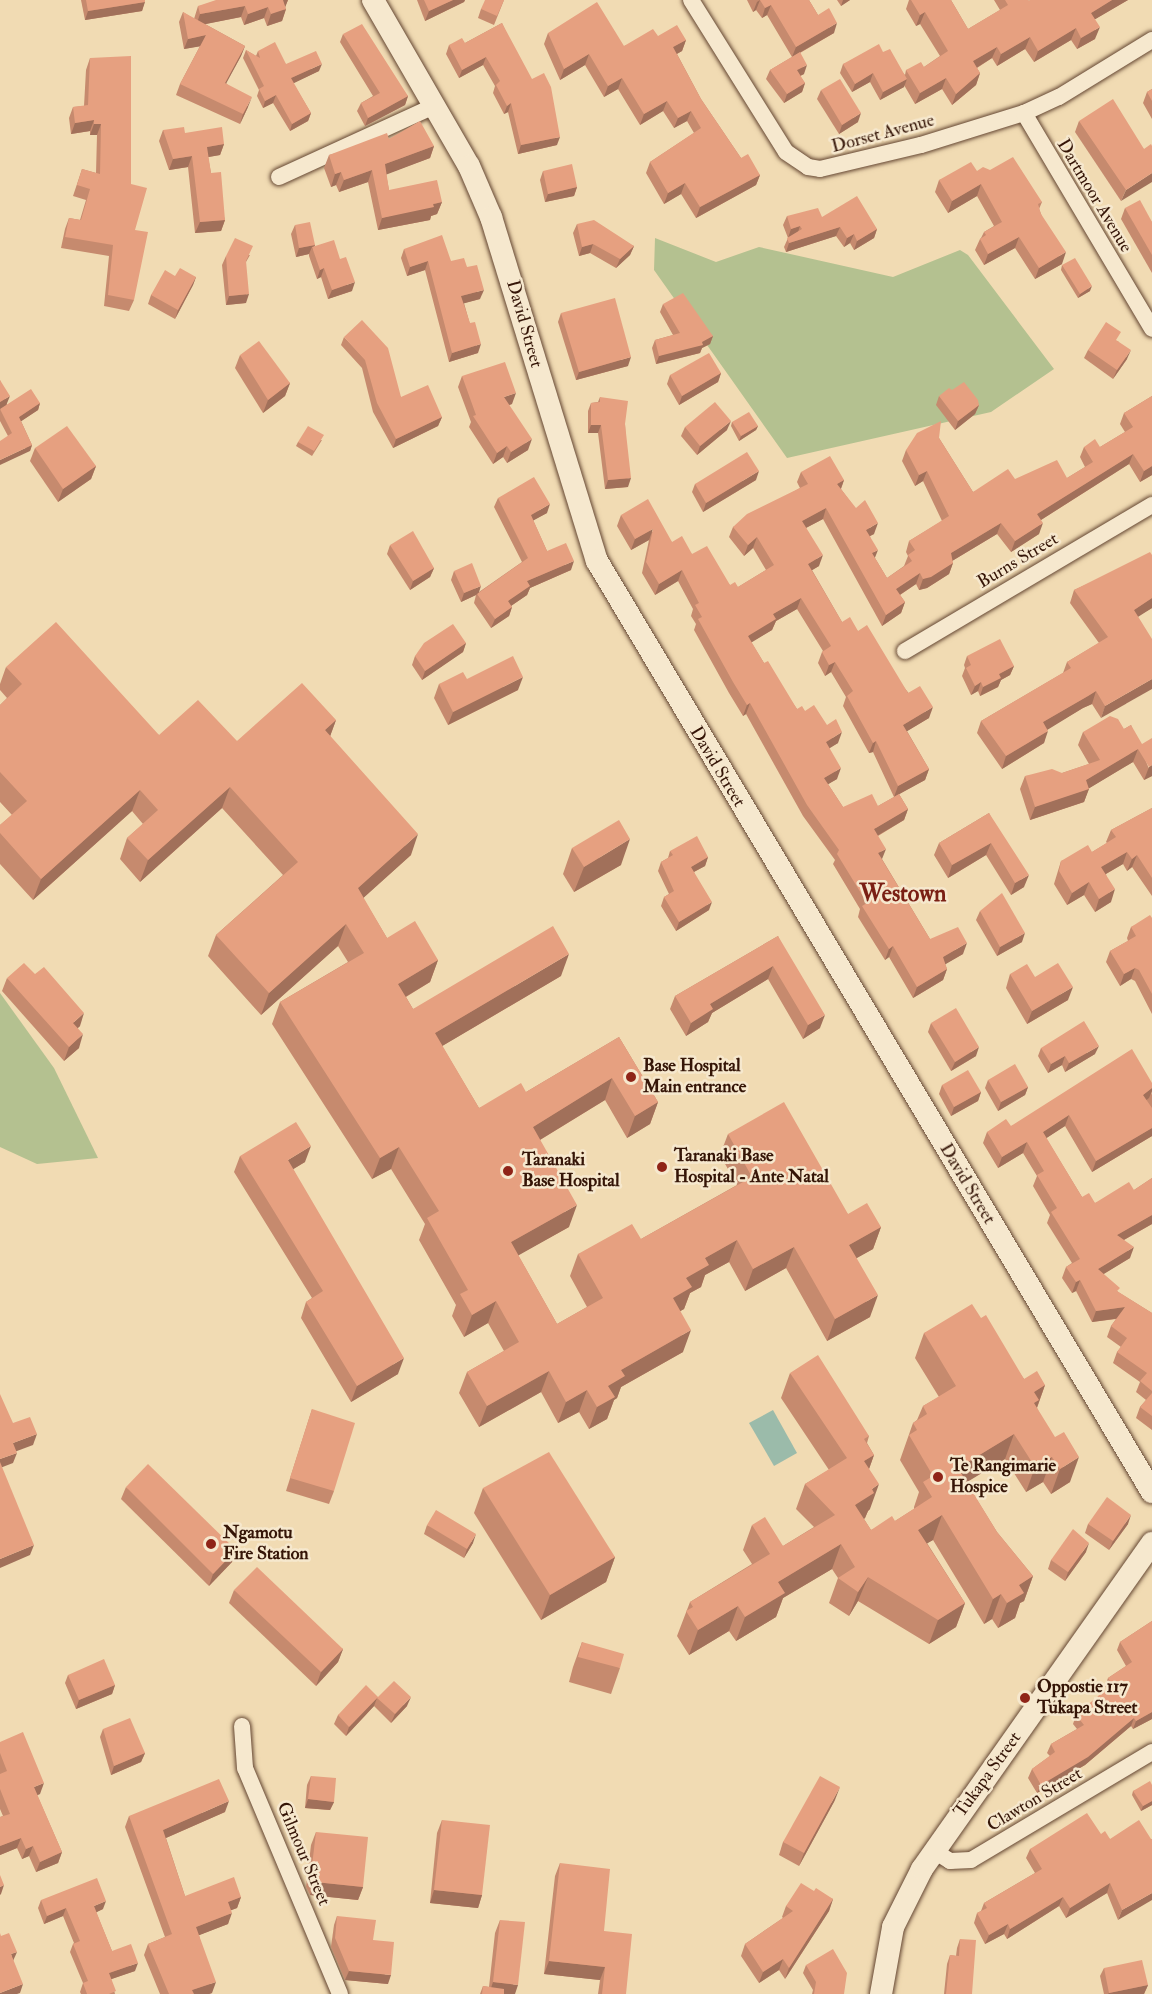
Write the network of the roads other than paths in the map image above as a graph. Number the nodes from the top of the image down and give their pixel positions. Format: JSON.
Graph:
{"nodes":[{"id":1,"x":373,"y":0,"type":"edge"},
{"id":2,"x":691,"y":0,"type":"edge"},
{"id":3,"x":1152,"y":40,"type":"edge"},
{"id":4,"x":436,"y":105,"type":"junction"},
{"id":5,"x":1024,"y":113,"type":"junction"},
{"id":6,"x":279,"y":177,"type":"dead end"},
{"id":7,"x":1152,"y":329,"type":"edge"},
{"id":8,"x":1152,"y":504,"type":"edge"},
{"id":9,"x":905,"y":651,"type":"dead end"},
{"id":10,"x":1152,"y":1492,"type":"edge"},
{"id":11,"x":1152,"y":1543,"type":"edge"},
{"id":12,"x":242,"y":1726,"type":"dead end"},
{"id":13,"x":1152,"y":1752,"type":"edge"},
{"id":14,"x":934,"y":1851,"type":"junction"},
{"id":15,"x":340,"y":1994,"type":"edge"},
{"id":16,"x":881,"y":1994,"type":"edge"}],
"edges":[{"from":1,"to":4,"type":"street","name":"David Street"},
{"from":2,"to":5,"type":"street","name":"Dorset Avenue"},
{"from":3,"to":5,"type":"street","name":"Dorset Avenue"},
{"from":4,"to":6,"type":"street"},
{"from":4,"to":10,"type":"street","name":"David Street"},
{"from":5,"to":7,"type":"street","name":"Dartmoor Avenue"},
{"from":8,"to":9,"type":"street","name":"Burns Street"},
{"from":11,"to":14,"type":"street","name":"Tukapa Street"},
{"from":12,"to":15,"type":"street","name":"Gilmour Street"},
{"from":13,"to":14,"type":"street","name":"Clawton Street"},
{"from":14,"to":16,"type":"street","name":"Tukapa Street"}]}
